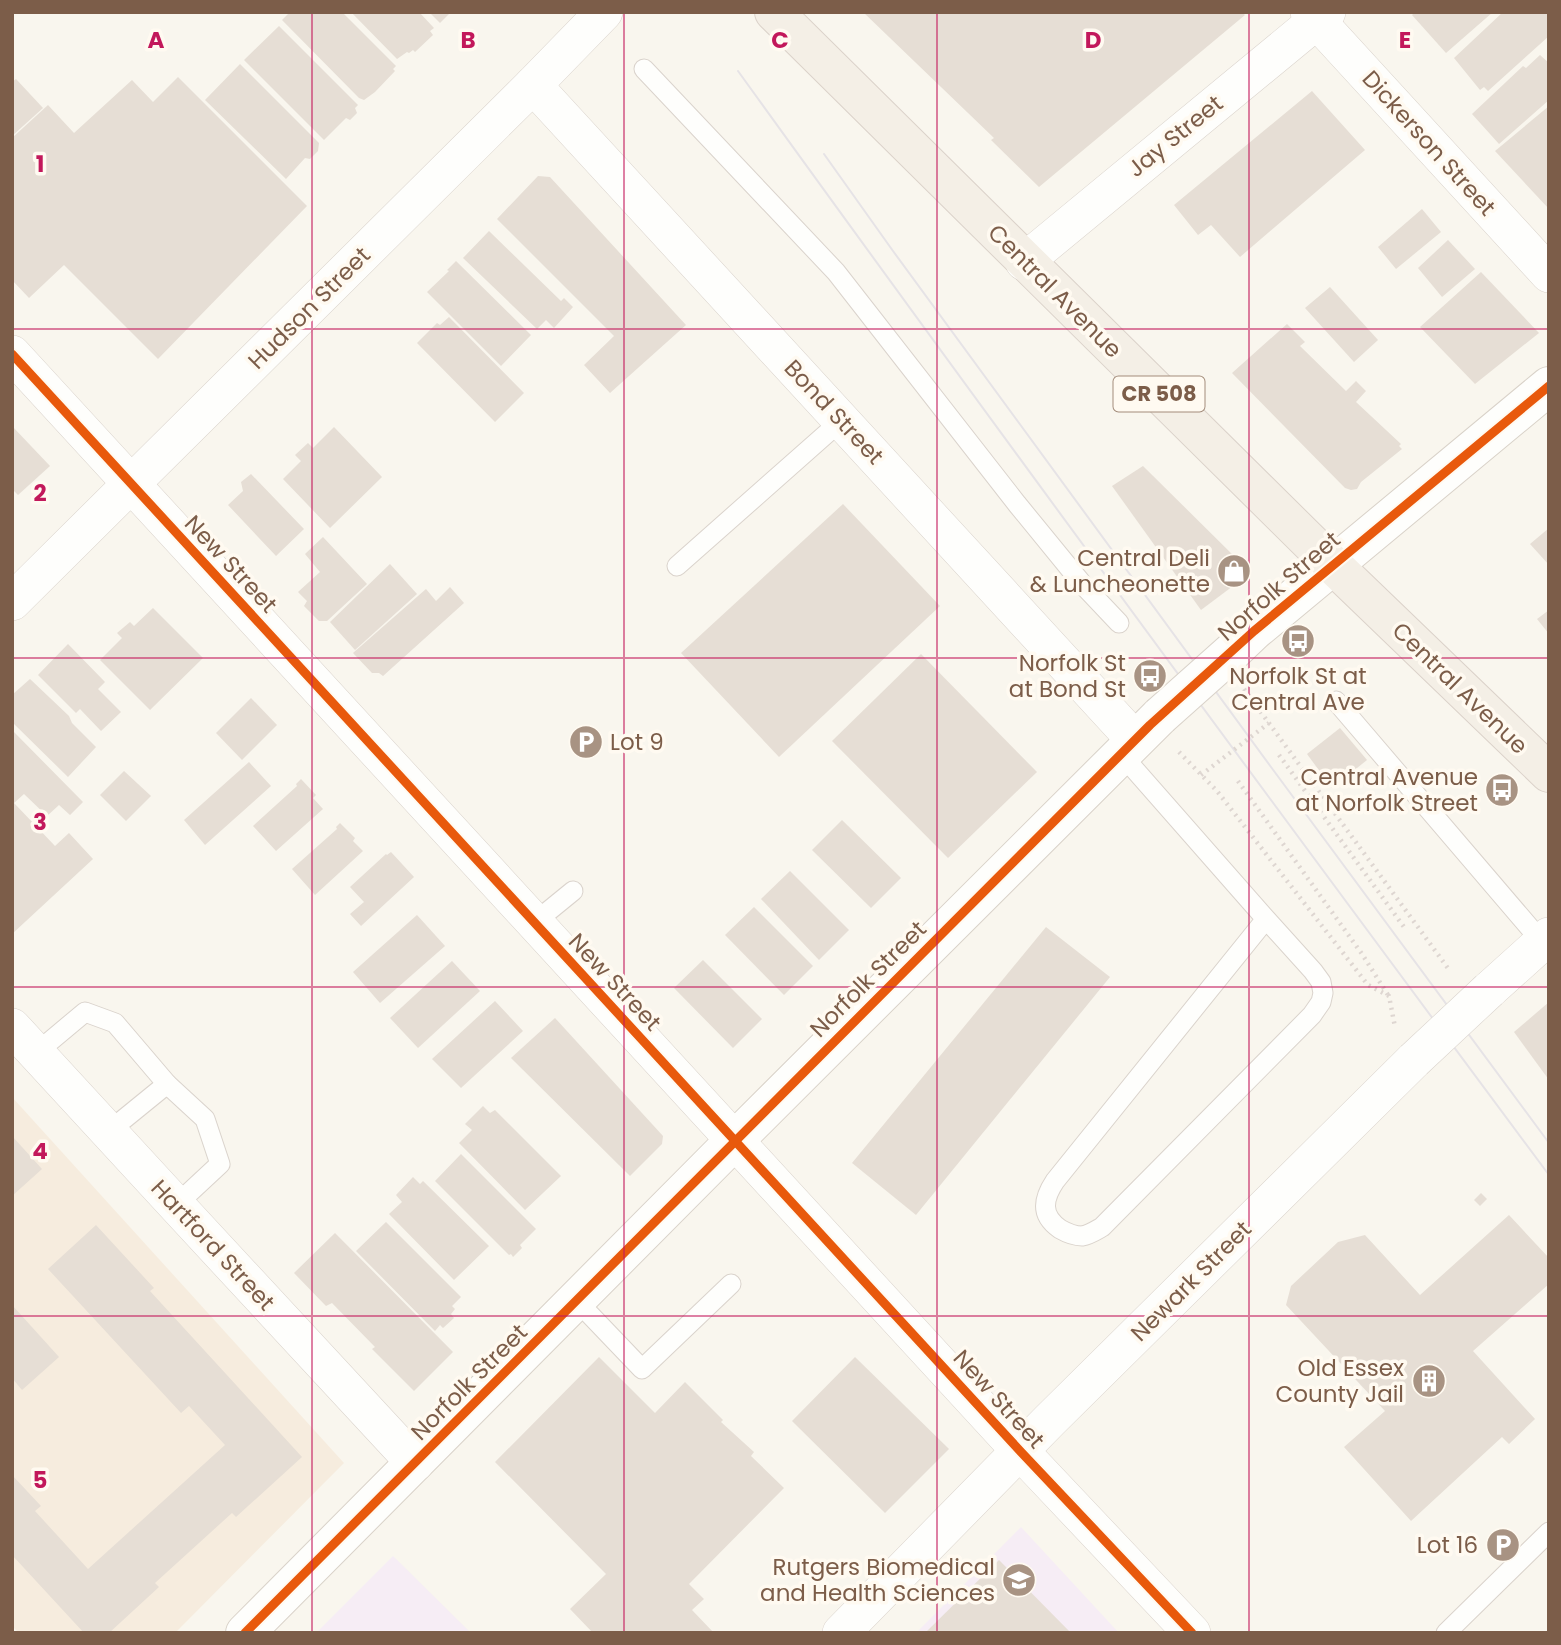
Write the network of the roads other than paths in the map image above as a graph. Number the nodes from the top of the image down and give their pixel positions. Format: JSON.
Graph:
{"nodes":[{"id":1,"x":604,"y":12,"type":"edge"},
{"id":2,"x":774,"y":12,"type":"edge"},
{"id":3,"x":1317,"y":15,"type":"edge"},
{"id":4,"x":645,"y":69,"type":"dead end"},
{"id":5,"x":533,"y":85,"type":"junction"},
{"id":6,"x":1024,"y":262,"type":"junction"},
{"id":7,"x":1549,"y":274,"type":"edge"},
{"id":8,"x":12,"y":355,"type":"edge"},
{"id":9,"x":1549,"y":386,"type":"edge"},
{"id":10,"x":842,"y":420,"type":"junction"},
{"id":11,"x":131,"y":484,"type":"junction"},
{"id":12,"x":1333,"y":565,"type":"junction"},
{"id":13,"x":677,"y":566,"type":"dead end"},
{"id":14,"x":12,"y":602,"type":"edge"},
{"id":15,"x":1119,"y":623,"type":"dead end"},
{"id":16,"x":1336,"y":701,"type":"dead end"},
{"id":17,"x":1139,"y":737,"type":"junction"},
{"id":18,"x":1549,"y":773,"type":"edge"},
{"id":19,"x":573,"y":891,"type":"dead end"},
{"id":20,"x":1266,"y":919,"type":"junction"},
{"id":21,"x":535,"y":922,"type":"junction"},
{"id":22,"x":1545,"y":939,"type":"edge"},
{"id":23,"x":24,"y":1040,"type":"edge"},
{"id":24,"x":167,"y":1084,"type":"junction"},
{"id":25,"x":108,"y":1132,"type":"junction"},
{"id":26,"x":735,"y":1140,"type":"junction"},
{"id":27,"x":176,"y":1206,"type":"junction"},
{"id":28,"x":731,"y":1284,"type":"dead end"},
{"id":29,"x":576,"y":1300,"type":"junction"},
{"id":30,"x":1021,"y":1452,"type":"junction"},
{"id":31,"x":415,"y":1463,"type":"junction"},
{"id":32,"x":1549,"y":1532,"type":"edge"},
{"id":33,"x":245,"y":1633,"type":"edge"},
{"id":34,"x":841,"y":1633,"type":"edge"},
{"id":35,"x":1192,"y":1633,"type":"edge"},
{"id":36,"x":1446,"y":1633,"type":"edge"}],
"edges":[{"from":1,"to":5,"type":"street","name":"Hudson Street"},
{"from":2,"to":6,"type":"main road","name":"Central Avenue","number":"CR 508"},
{"from":3,"to":6,"type":"street","name":"Jay Street"},
{"from":3,"to":7,"type":"street","name":"Dickerson Street"},
{"from":4,"to":15,"type":"lane"},
{"from":5,"to":10,"type":"street","name":"Bond Street"},
{"from":5,"to":11,"type":"street","name":"Hudson Street"},
{"from":6,"to":12,"type":"main road","name":"Central Avenue","number":"CR 508"},
{"from":8,"to":11,"type":"street","name":"New Street"},
{"from":9,"to":12,"type":"main road","name":"Norfolk Street"},
{"from":10,"to":13,"type":"lane"},
{"from":10,"to":17,"type":"street","name":"Bond Street"},
{"from":11,"to":14,"type":"street","name":"Hudson Street"},
{"from":11,"to":21,"type":"street","name":"New Street"},
{"from":12,"to":17,"type":"main road","name":"Norfolk Street","bridge":true},
{"from":12,"to":18,"type":"main road","name":"Central Avenue","number":"CR 508"},
{"from":16,"to":22,"type":"lane"},
{"from":17,"to":20,"type":"lane"},
{"from":17,"to":26,"type":"main road","name":"Norfolk Street"},
{"from":19,"to":21,"type":"lane"},
{"from":20,"to":20,"type":"lane"},
{"from":21,"to":26,"type":"street","name":"New Street"},
{"from":22,"to":30,"type":"street","name":"Newark Street","bridge":true},
{"from":23,"to":24,"type":"lane"},
{"from":23,"to":25,"type":"street","name":"Hartford Street"},
{"from":24,"to":25,"type":"lane"},
{"from":24,"to":27,"type":"lane"},
{"from":25,"to":27,"type":"street","name":"Hartford Street"},
{"from":26,"to":29,"type":"main road","name":"Norfolk Street"},
{"from":26,"to":30,"type":"street","name":"New Street"},
{"from":27,"to":31,"type":"street","name":"Hartford Street"},
{"from":28,"to":29,"type":"lane"},
{"from":29,"to":31,"type":"main road","name":"Norfolk Street"},
{"from":30,"to":34,"type":"street","name":"Newark Street"},
{"from":30,"to":35,"type":"street","name":"New Street"},
{"from":31,"to":33,"type":"main road","name":"Norfolk Street"},
{"from":32,"to":36,"type":"lane"}]}
